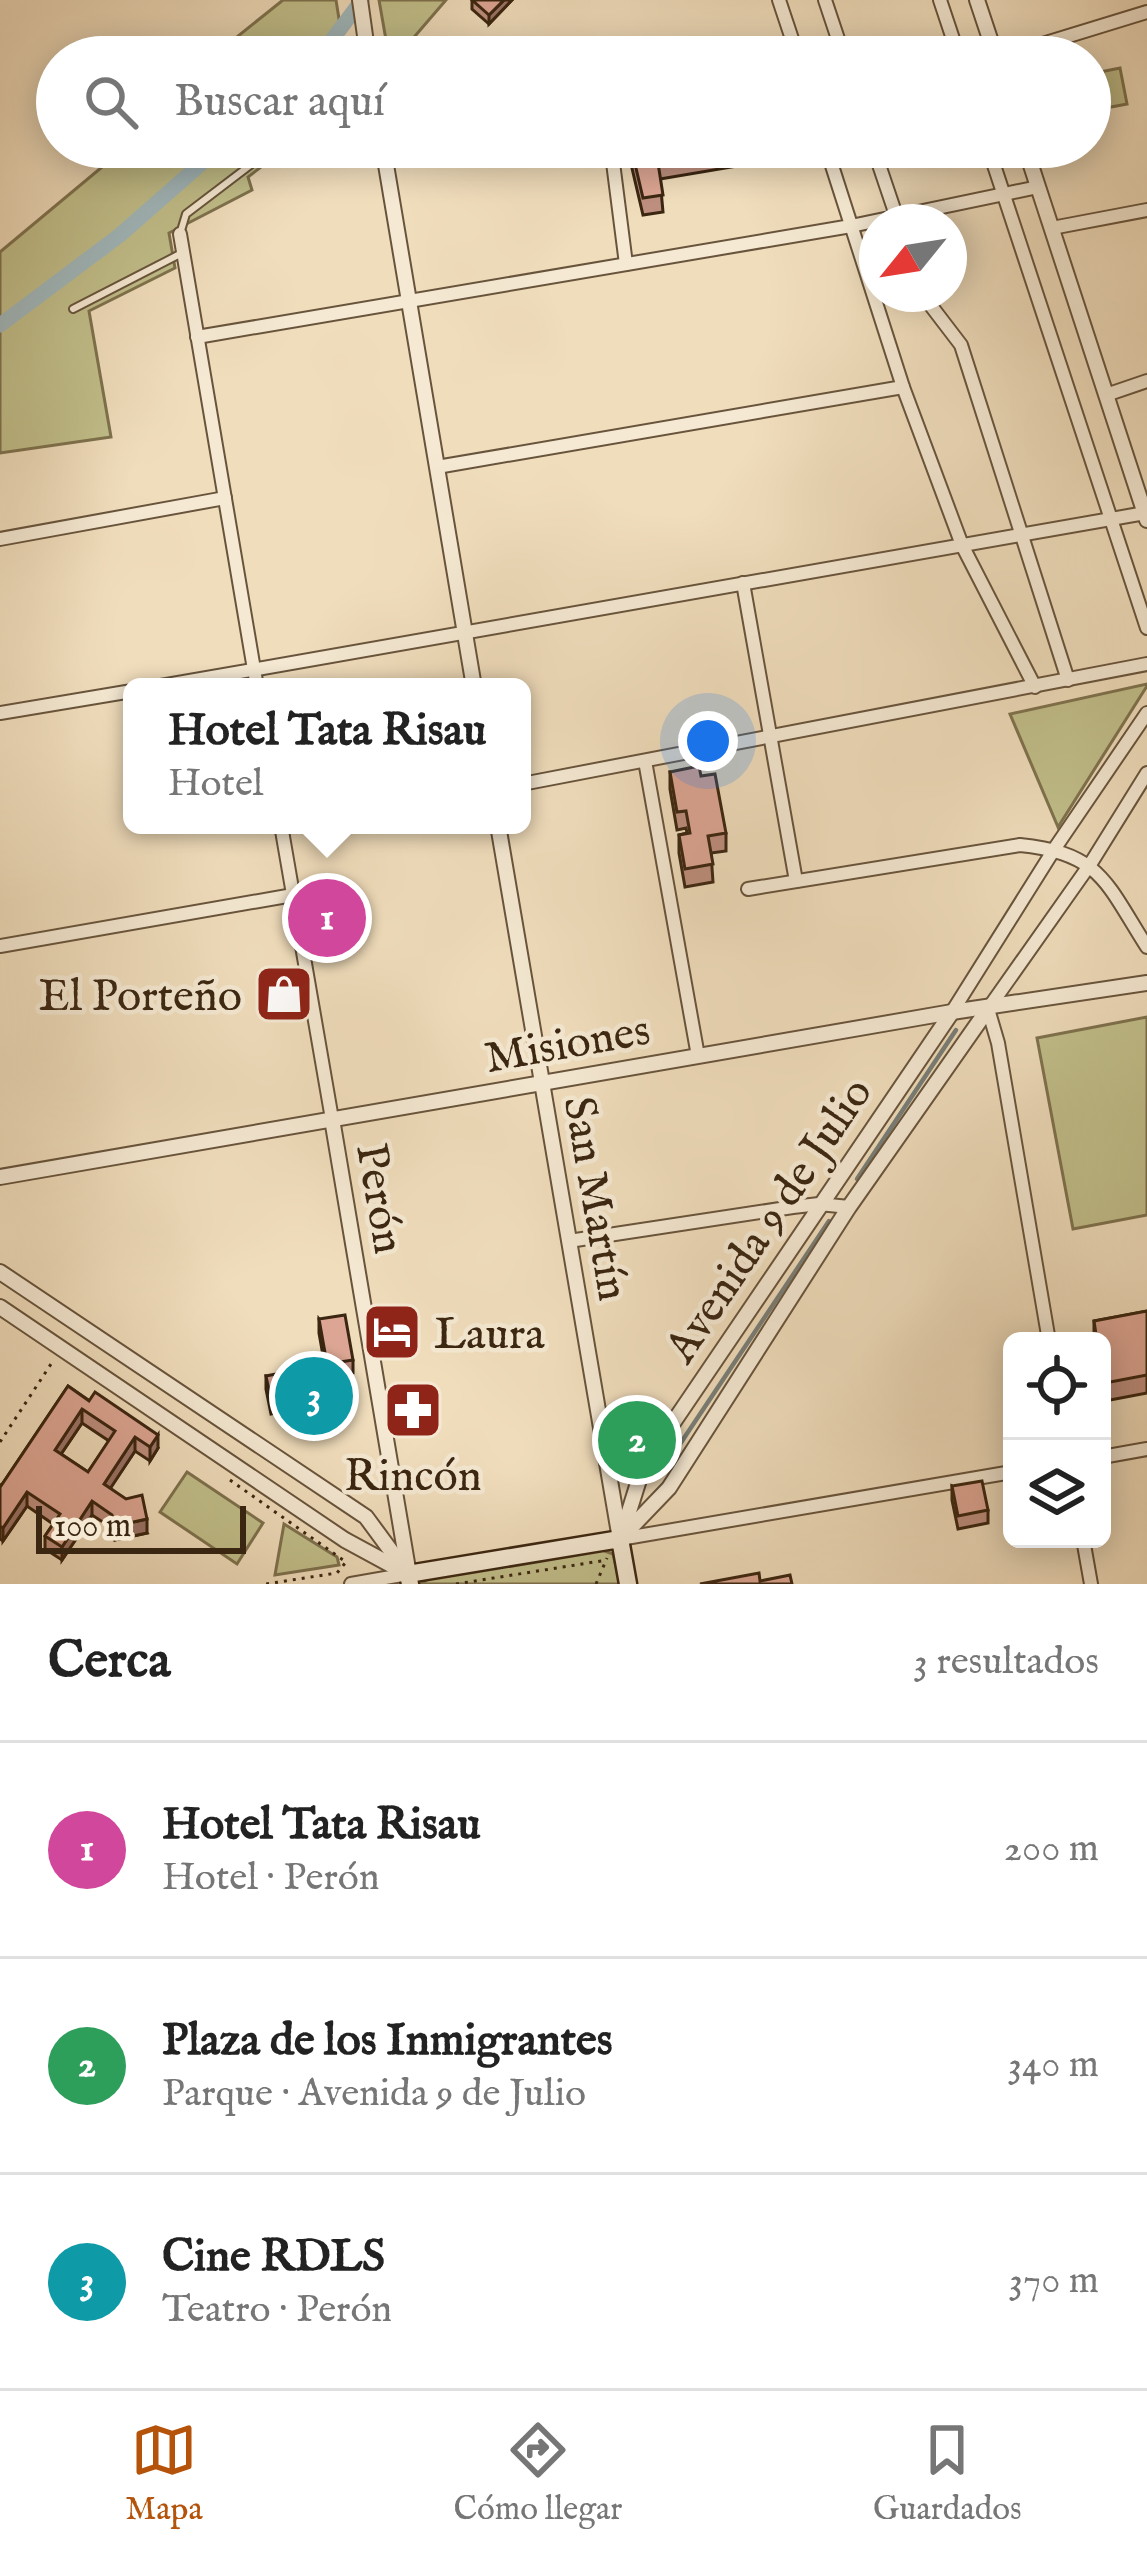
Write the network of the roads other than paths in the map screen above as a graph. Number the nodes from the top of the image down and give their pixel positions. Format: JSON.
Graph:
{"nodes":[{"id":1,"x":360,"y":0,"type":"edge"},
{"id":2,"x":779,"y":0,"type":"edge"},
{"id":3,"x":825,"y":0,"type":"edge"},
{"id":4,"x":940,"y":0,"type":"edge"},
{"id":5,"x":977,"y":0,"type":"edge"},
{"id":6,"x":1126,"y":0,"type":"edge"},
{"id":7,"x":1147,"y":12,"type":"edge"},
{"id":8,"x":1131,"y":17,"type":"junction"},
{"id":9,"x":365,"y":36,"type":"edge"},
{"id":10,"x":791,"y":36,"type":"edge"},
{"id":11,"x":837,"y":36,"type":"edge"},
{"id":12,"x":951,"y":36,"type":"edge"},
{"id":13,"x":990,"y":36,"type":"edge"},
{"id":14,"x":1068,"y":36,"type":"edge"},
{"id":15,"x":246,"y":168,"type":"edge"},
{"id":16,"x":387,"y":168,"type":"edge"},
{"id":17,"x":613,"y":168,"type":"edge"},
{"id":18,"x":833,"y":168,"type":"edge"},
{"id":19,"x":881,"y":168,"type":"edge"},
{"id":20,"x":995,"y":168,"type":"edge"},
{"id":21,"x":1032,"y":168,"type":"edge"},
{"id":22,"x":1038,"y":187,"type":"junction"},
{"id":23,"x":1004,"y":194,"type":"junction"},
{"id":24,"x":892,"y":204,"type":"edge"},
{"id":25,"x":961,"y":204,"type":"edge"},
{"id":26,"x":1147,"y":210,"type":"edge"},
{"id":27,"x":859,"y":225,"type":"edge"},
{"id":28,"x":851,"y":226,"type":"junction"},
{"id":29,"x":1052,"y":228,"type":"junction"},
{"id":30,"x":180,"y":234,"type":"joint"},
{"id":31,"x":183,"y":253,"type":"junction"},
{"id":32,"x":626,"y":264,"type":"junction"},
{"id":33,"x":409,"y":301,"type":"junction"},
{"id":34,"x":73,"y":309,"type":"dead end"},
{"id":35,"x":936,"y":312,"type":"edge"},
{"id":36,"x":197,"y":337,"type":"junction"},
{"id":37,"x":1147,"y":381,"type":"edge"},
{"id":38,"x":903,"y":387,"type":"junction"},
{"id":39,"x":1106,"y":395,"type":"junction"},
{"id":40,"x":437,"y":467,"type":"junction"},
{"id":41,"x":225,"y":498,"type":"junction"},
{"id":42,"x":1146,"y":516,"type":"edge"},
{"id":43,"x":1111,"y":519,"type":"junction"},
{"id":44,"x":1022,"y":535,"type":"junction"},
{"id":45,"x":0,"y":539,"type":"edge"},
{"id":46,"x":962,"y":545,"type":"junction"},
{"id":47,"x":743,"y":583,"type":"junction"},
{"id":48,"x":1147,"y":628,"type":"edge"},
{"id":49,"x":464,"y":631,"type":"junction"},
{"id":50,"x":1147,"y":664,"type":"edge"},
{"id":51,"x":254,"y":670,"type":"junction"},
{"id":52,"x":207,"y":678,"type":"edge"},
{"id":53,"x":255,"y":678,"type":"edge"},
{"id":54,"x":472,"y":678,"type":"edge"},
{"id":55,"x":1068,"y":680,"type":"junction"},
{"id":56,"x":1035,"y":687,"type":"junction"},
{"id":57,"x":123,"y":692,"type":"edge"},
{"id":58,"x":0,"y":713,"type":"edge"},
{"id":59,"x":1147,"y":713,"type":"edge"},
{"id":60,"x":771,"y":737,"type":"junction"},
{"id":61,"x":645,"y":761,"type":"junction"},
{"id":62,"x":1147,"y":773,"type":"edge"},
{"id":63,"x":531,"y":782,"type":"edge"},
{"id":64,"x":283,"y":834,"type":"edge"},
{"id":65,"x":500,"y":834,"type":"edge"},
{"id":66,"x":1055,"y":848,"type":"junction"},
{"id":67,"x":1091,"y":863,"type":"junction"},
{"id":68,"x":796,"y":881,"type":"junction"},
{"id":69,"x":748,"y":889,"type":"dead end"},
{"id":70,"x":293,"y":895,"type":"junction"},
{"id":71,"x":0,"y":946,"type":"edge"},
{"id":72,"x":1147,"y":946,"type":"edge"},
{"id":73,"x":1147,"y":982,"type":"edge"},
{"id":74,"x":988,"y":1009,"type":"junction"},
{"id":75,"x":952,"y":1012,"type":"junction"},
{"id":76,"x":698,"y":1056,"type":"junction"},
{"id":77,"x":542,"y":1083,"type":"junction"},
{"id":78,"x":332,"y":1119,"type":"junction"},
{"id":79,"x":0,"y":1177,"type":"edge"},
{"id":80,"x":819,"y":1204,"type":"junction"},
{"id":81,"x":849,"y":1207,"type":"junction"},
{"id":82,"x":569,"y":1240,"type":"junction"},
{"id":83,"x":0,"y":1272,"type":"edge"},
{"id":84,"x":0,"y":1307,"type":"edge"},
{"id":85,"x":1047,"y":1332,"type":"edge"},
{"id":86,"x":1147,"y":1449,"type":"edge"},
{"id":87,"x":1111,"y":1455,"type":"edge"},
{"id":88,"x":1003,"y":1474,"type":"edge"},
{"id":89,"x":620,"y":1539,"type":"junction"},
{"id":90,"x":1085,"y":1548,"type":"edge"},
{"id":91,"x":409,"y":1579,"type":"edge"},
{"id":92,"x":351,"y":1584,"type":"edge"},
{"id":93,"x":628,"y":1584,"type":"edge"},
{"id":94,"x":1091,"y":1584,"type":"edge"}],
"edges":[{"from":1,"to":9,"type":"street"},
{"from":2,"to":10,"type":"street"},
{"from":3,"to":11,"type":"street"},
{"from":4,"to":12,"type":"street"},
{"from":5,"to":13,"type":"street"},
{"from":6,"to":8,"type":"street"},
{"from":7,"to":8,"type":"street"},
{"from":8,"to":14,"type":"street"},
{"from":15,"to":30,"type":"lane"},
{"from":16,"to":33,"type":"street"},
{"from":17,"to":32,"type":"street"},
{"from":18,"to":28,"type":"street"},
{"from":19,"to":24,"type":"street"},
{"from":20,"to":23,"type":"street"},
{"from":21,"to":22,"type":"street"},
{"from":22,"to":23,"type":"street"},
{"from":22,"to":29,"type":"street"},
{"from":23,"to":25,"type":"street"},
{"from":23,"to":43,"type":"street"},
{"from":26,"to":29,"type":"street"},
{"from":27,"to":28,"type":"street"},
{"from":28,"to":32,"type":"street"},
{"from":28,"to":38,"type":"street"},
{"from":29,"to":39,"type":"street"},
{"from":30,"to":31,"type":"street"},
{"from":31,"to":34,"type":"lane"},
{"from":31,"to":36,"type":"street"},
{"from":32,"to":33,"type":"street"},
{"from":33,"to":36,"type":"street"},
{"from":33,"to":40,"type":"street"},
{"from":35,"to":44,"type":"street"},
{"from":36,"to":41,"type":"street"},
{"from":37,"to":39,"type":"street"},
{"from":38,"to":40,"type":"street"},
{"from":38,"to":46,"type":"street"},
{"from":39,"to":42,"type":"street"},
{"from":40,"to":49,"type":"street"},
{"from":41,"to":45,"type":"street"},
{"from":41,"to":51,"type":"street"},
{"from":42,"to":43,"type":"street"},
{"from":43,"to":44,"type":"street"},
{"from":43,"to":48,"type":"street"},
{"from":44,"to":46,"type":"street"},
{"from":44,"to":55,"type":"street"},
{"from":46,"to":47,"type":"street"},
{"from":46,"to":56,"type":"street"},
{"from":47,"to":49,"type":"street"},
{"from":47,"to":60,"type":"street"},
{"from":49,"to":51,"type":"street"},
{"from":49,"to":54,"type":"street"},
{"from":50,"to":55,"type":"street"},
{"from":51,"to":52,"type":"street"},
{"from":51,"to":53,"type":"street"},
{"from":55,"to":56,"type":"street"},
{"from":56,"to":60,"type":"street"},
{"from":57,"to":58,"type":"street"},
{"from":59,"to":66,"type":"street","name":"Avenida 9 de Julio"},
{"from":60,"to":61,"type":"street"},
{"from":60,"to":68,"type":"street"},
{"from":61,"to":63,"type":"street"},
{"from":61,"to":76,"type":"street"},
{"from":62,"to":67,"type":"street","name":"Avenida 9 de Julio"},
{"from":64,"to":70,"type":"street","name":"Perón"},
{"from":65,"to":77,"type":"street","name":"San Martín"},
{"from":66,"to":67,"type":"street"},
{"from":66,"to":68,"type":"street"},
{"from":66,"to":75,"type":"street","name":"Avenida 9 de Julio"},
{"from":67,"to":72,"type":"street"},
{"from":67,"to":74,"type":"street","name":"Avenida 9 de Julio"},
{"from":68,"to":69,"type":"street"},
{"from":70,"to":71,"type":"street"},
{"from":70,"to":78,"type":"street","name":"Perón"},
{"from":73,"to":74,"type":"street","name":"Misiones"},
{"from":74,"to":75,"type":"street","name":"Misiones"},
{"from":74,"to":81,"type":"street","name":"Avenida 9 de Julio"},
{"from":74,"to":85,"type":"street"},
{"from":75,"to":76,"type":"street","name":"Misiones"},
{"from":75,"to":80,"type":"street","name":"Avenida 9 de Julio"},
{"from":76,"to":77,"type":"street","name":"Misiones"},
{"from":77,"to":78,"type":"street","name":"Misiones"},
{"from":77,"to":82,"type":"street","name":"San Martín"},
{"from":78,"to":79,"type":"street","name":"Misiones"},
{"from":78,"to":91,"type":"street","name":"Perón"},
{"from":80,"to":81,"type":"street"},
{"from":80,"to":82,"type":"street"},
{"from":80,"to":89,"type":"street","name":"Avenida 9 de Julio"},
{"from":81,"to":89,"type":"street","name":"Avenida 9 de Julio"},
{"from":82,"to":89,"type":"street","name":"San Martín"},
{"from":83,"to":91,"type":"street"},
{"from":84,"to":91,"type":"street"},
{"from":86,"to":87,"type":"street"},
{"from":88,"to":89,"type":"street"},
{"from":89,"to":91,"type":"main road"},
{"from":89,"to":93,"type":"main road","name":"San Martín"},
{"from":90,"to":94,"type":"street"},
{"from":91,"to":92,"type":"street"}]}
